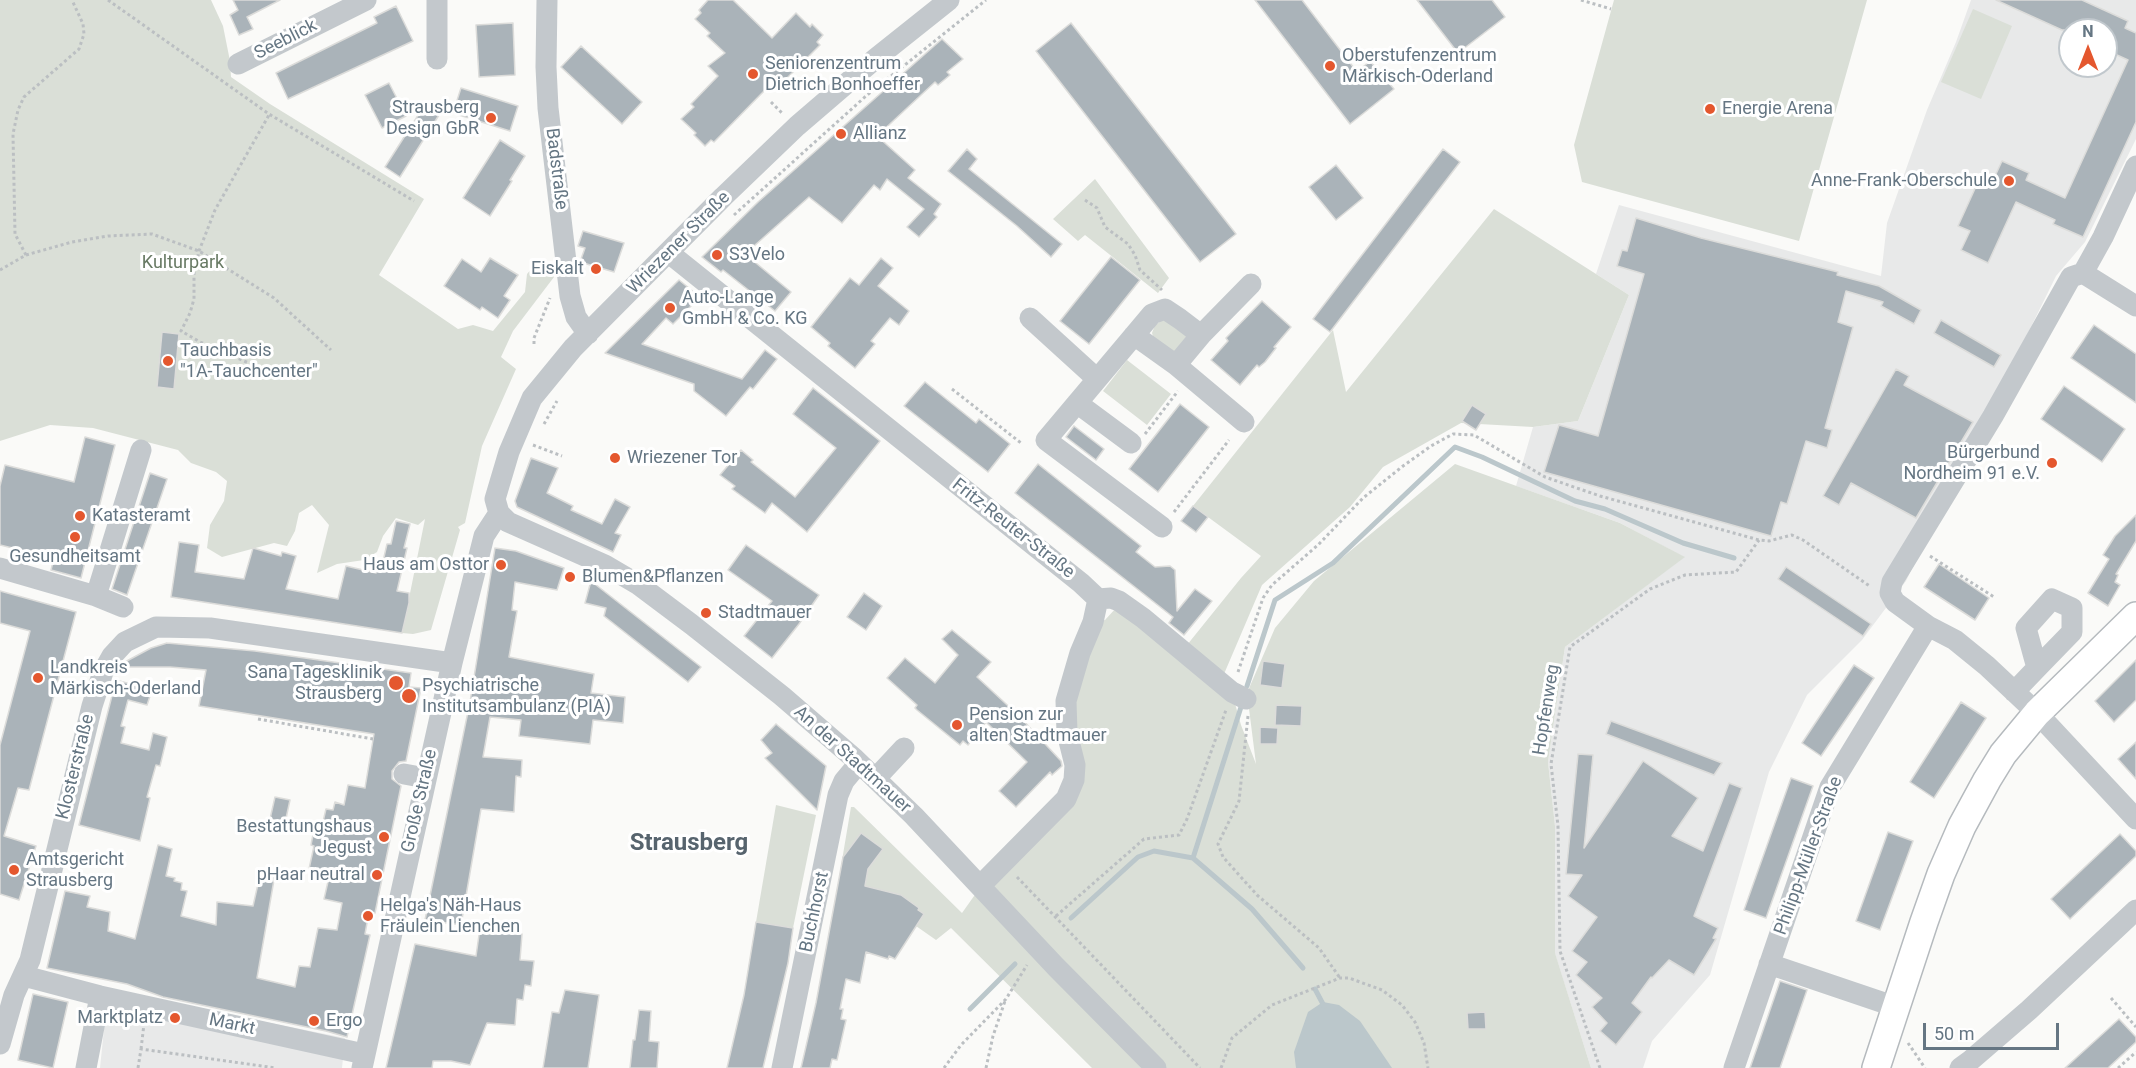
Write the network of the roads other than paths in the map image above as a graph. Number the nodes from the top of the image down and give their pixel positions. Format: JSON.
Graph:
{"nodes":[{"id":1,"x":366,"y":0,"type":"edge"},
{"id":2,"x":437,"y":0,"type":"edge"},
{"id":3,"x":546,"y":0,"type":"edge"},
{"id":4,"x":949,"y":0,"type":"edge"},
{"id":5,"x":437,"y":59,"type":"dead end"},
{"id":6,"x":238,"y":64,"type":"dead end"},
{"id":7,"x":2136,"y":166,"type":"edge"},
{"id":8,"x":669,"y":253,"type":"junction"},
{"id":9,"x":2083,"y":273,"type":"junction"},
{"id":10,"x":1251,"y":284,"type":"dead end"},
{"id":11,"x":2136,"y":306,"type":"edge"},
{"id":12,"x":1030,"y":318,"type":"dead end"},
{"id":13,"x":588,"y":334,"type":"junction"},
{"id":14,"x":1134,"y":335,"type":"junction"},
{"id":15,"x":1201,"y":335,"type":"junction"},
{"id":16,"x":1176,"y":365,"type":"junction"},
{"id":17,"x":1097,"y":379,"type":"junction"},
{"id":18,"x":1077,"y":403,"type":"junction"},
{"id":19,"x":1244,"y":422,"type":"dead end"},
{"id":20,"x":1131,"y":443,"type":"dead end"},
{"id":21,"x":141,"y":450,"type":"dead end"},
{"id":22,"x":499,"y":513,"type":"junction"},
{"id":23,"x":1162,"y":527,"type":"road end"},
{"id":24,"x":0,"y":568,"type":"edge"},
{"id":25,"x":96,"y":596,"type":"junction"},
{"id":26,"x":1098,"y":599,"type":"junction"},
{"id":27,"x":123,"y":607,"type":"dead end"},
{"id":28,"x":2136,"y":615,"type":"edge"},
{"id":29,"x":1928,"y":626,"type":"junction"},
{"id":30,"x":452,"y":663,"type":"junction"},
{"id":31,"x":2037,"y":668,"type":"dead end"},
{"id":32,"x":2014,"y":692,"type":"junction"},
{"id":33,"x":1240,"y":696,"type":"road end"},
{"id":34,"x":2037,"y":713,"type":"junction"},
{"id":35,"x":904,"y":748,"type":"dead end"},
{"id":36,"x":859,"y":763,"type":"junction"},
{"id":37,"x":403,"y":778,"type":"dead end"},
{"id":38,"x":876,"y":778,"type":"junction"},
{"id":39,"x":425,"y":782,"type":"junction"},
{"id":40,"x":2136,"y":819,"type":"edge"},
{"id":41,"x":980,"y":886,"type":"junction"},
{"id":42,"x":2136,"y":910,"type":"edge"},
{"id":43,"x":1770,"y":964,"type":"junction"},
{"id":44,"x":24,"y":976,"type":"junction"},
{"id":45,"x":100,"y":996,"type":"junction"},
{"id":46,"x":1892,"y":1019,"type":"junction"},
{"id":47,"x":0,"y":1044,"type":"edge"},
{"id":48,"x":363,"y":1061,"type":"edge"},
{"id":49,"x":86,"y":1068,"type":"edge"},
{"id":50,"x":782,"y":1068,"type":"edge"},
{"id":51,"x":1156,"y":1068,"type":"edge"},
{"id":52,"x":1734,"y":1068,"type":"edge"},
{"id":53,"x":1876,"y":1068,"type":"edge"},
{"id":54,"x":1960,"y":1068,"type":"edge"}],
"edges":[{"from":1,"to":6,"type":"street","name":"Seeblick"},
{"from":2,"to":5,"type":"street"},
{"from":3,"to":13,"type":"street","name":"Badstraße"},
{"from":4,"to":8,"type":"street","name":"Wriezener Straße"},
{"from":7,"to":9,"type":"street"},
{"from":8,"to":13,"type":"street","name":"Wriezener Straße"},
{"from":8,"to":26,"type":"street","name":"Fritz-Reuter-Straße"},
{"from":9,"to":11,"type":"street"},
{"from":9,"to":29,"type":"street"},
{"from":10,"to":15,"type":"street"},
{"from":12,"to":17,"type":"street"},
{"from":13,"to":22,"type":"street","name":"Wriezener Straße"},
{"from":14,"to":15,"type":"street"},
{"from":14,"to":16,"type":"street"},
{"from":14,"to":17,"type":"street"},
{"from":15,"to":16,"type":"street"},
{"from":16,"to":19,"type":"street"},
{"from":17,"to":18,"type":"street"},
{"from":18,"to":20,"type":"street"},
{"from":18,"to":23,"type":"street"},
{"from":21,"to":25,"type":"street"},
{"from":22,"to":30,"type":"street","name":"Große Straße"},
{"from":22,"to":36,"type":"street","name":"An der Stadtmauer"},
{"from":24,"to":25,"type":"street"},
{"from":25,"to":27,"type":"street"},
{"from":26,"to":33,"type":"street"},
{"from":26,"to":41,"type":"street"},
{"from":28,"to":34,"type":"main road"},
{"from":29,"to":32,"type":"street"},
{"from":29,"to":43,"type":"street","name":"Philipp-Müller-Straße"},
{"from":30,"to":39,"type":"street","name":"Große Straße"},
{"from":30,"to":44,"type":"street","name":"Klosterstraße"},
{"from":31,"to":32,"type":"street"},
{"from":32,"to":34,"type":"street"},
{"from":34,"to":40,"type":"street"},
{"from":34,"to":46,"type":"main road"},
{"from":35,"to":38,"type":"street"},
{"from":36,"to":38,"type":"street","name":"An der Stadtmauer"},
{"from":36,"to":50,"type":"street","name":"Buchhorst"},
{"from":37,"to":39,"type":"street"},
{"from":38,"to":41,"type":"street","name":"An der Stadtmauer"},
{"from":39,"to":48,"type":"street","name":"Große Straße"},
{"from":41,"to":51,"type":"street","name":"An der Stadtmauer"},
{"from":42,"to":54,"type":"street"},
{"from":43,"to":46,"type":"street"},
{"from":43,"to":52,"type":"street","name":"Philipp-Müller-Straße"},
{"from":44,"to":45,"type":"street","name":"Markt"},
{"from":44,"to":47,"type":"street","name":"Klosterstraße"},
{"from":45,"to":48,"type":"street","name":"Markt"},
{"from":45,"to":49,"type":"street"},
{"from":46,"to":53,"type":"main road"}]}
